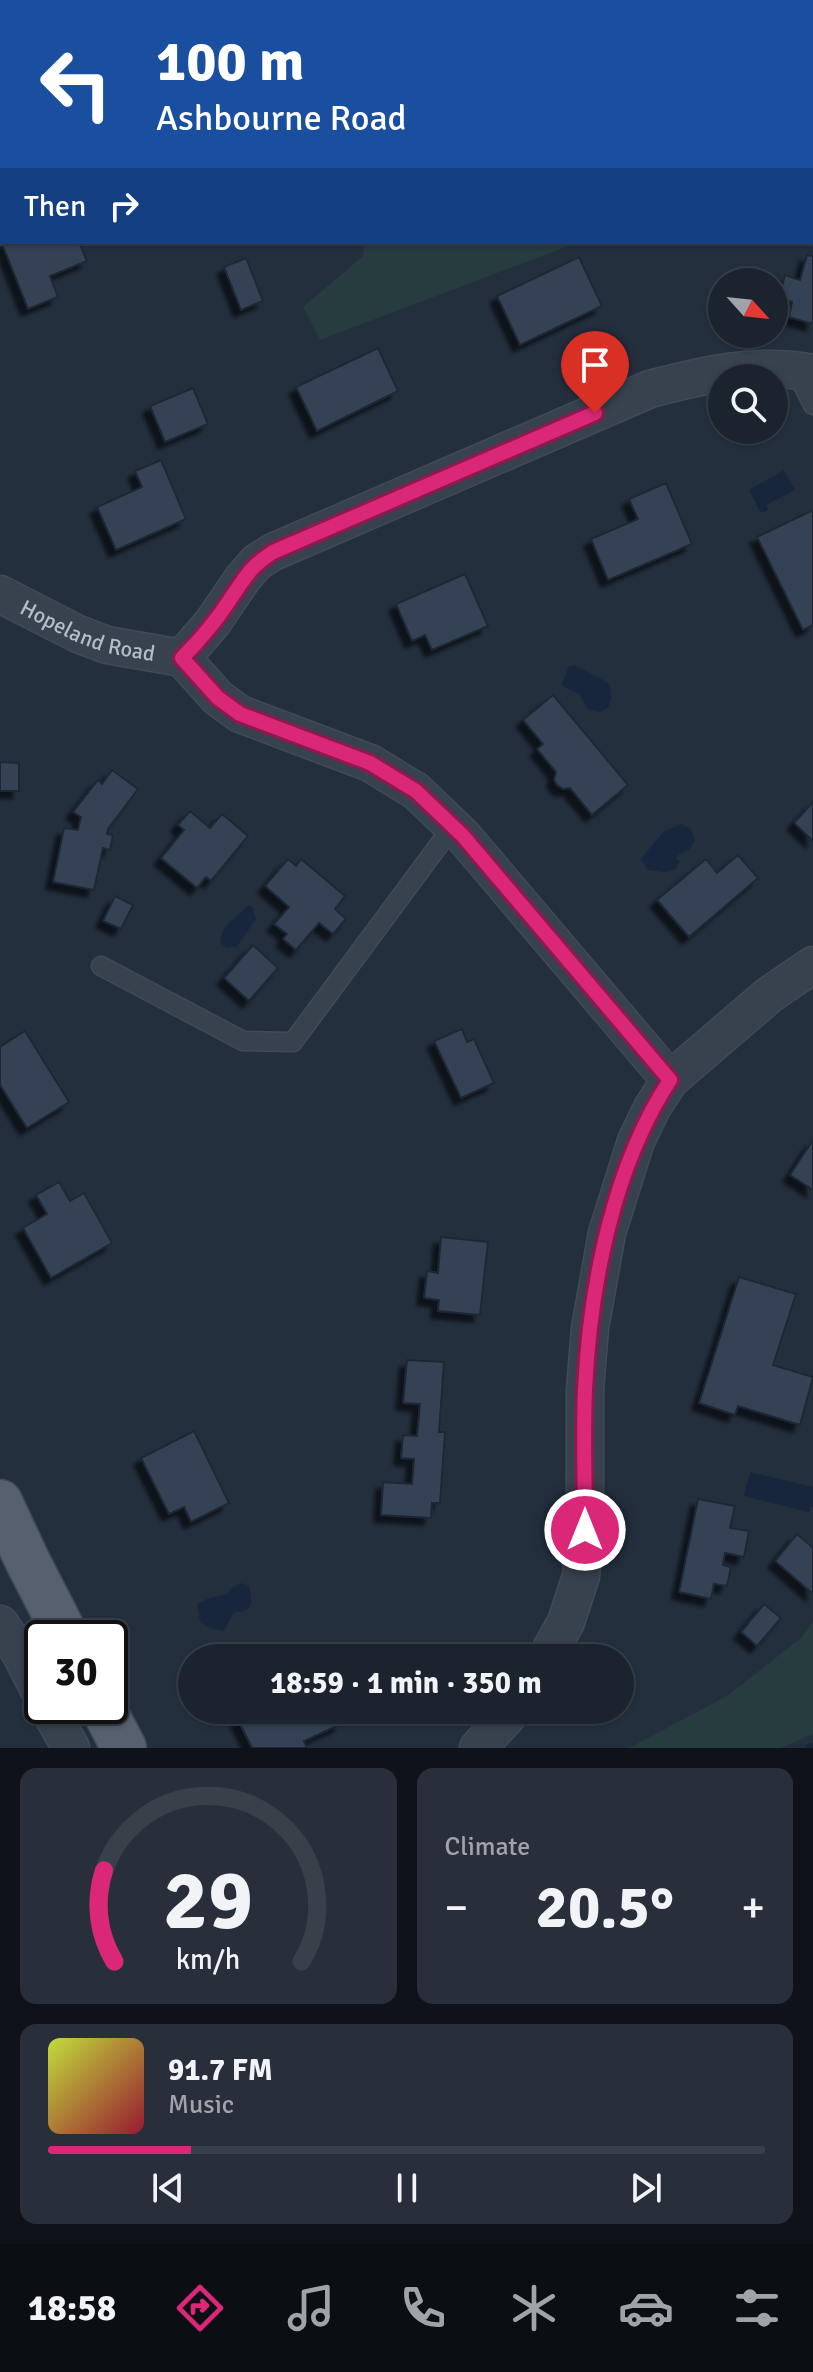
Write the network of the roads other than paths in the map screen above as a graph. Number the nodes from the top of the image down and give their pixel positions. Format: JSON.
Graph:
{"nodes":[{"id":1,"x":804,"y":371,"type":"edge"},
{"id":2,"x":813,"y":405,"type":"edge"},
{"id":3,"x":0,"y":594,"type":"edge"},
{"id":4,"x":182,"y":658,"type":"junction"},
{"id":5,"x":453,"y":826,"type":"junction"},
{"id":6,"x":813,"y":965,"type":"edge"},
{"id":7,"x":101,"y":966,"type":"dead end"},
{"id":8,"x":670,"y":1080,"type":"junction"},
{"id":9,"x":0,"y":1502,"type":"edge"},
{"id":10,"x":58,"y":1620,"type":"edge"},
{"id":11,"x":0,"y":1624,"type":"edge"},
{"id":12,"x":554,"y":1644,"type":"edge"},
{"id":13,"x":24,"y":1661,"type":"edge"},
{"id":14,"x":57,"y":1724,"type":"edge"},
{"id":15,"x":111,"y":1724,"type":"edge"},
{"id":16,"x":500,"y":1724,"type":"edge"},
{"id":17,"x":71,"y":1748,"type":"edge"},
{"id":18,"x":124,"y":1748,"type":"edge"},
{"id":19,"x":478,"y":1748,"type":"edge"}],
"edges":[{"from":1,"to":2,"type":"lane"},
{"from":1,"to":4,"type":"street","name":"Hopeland Road"},
{"from":3,"to":4,"type":"street","name":"Hopeland Road"},
{"from":4,"to":5,"type":"street"},
{"from":5,"to":7,"type":"lane"},
{"from":5,"to":8,"type":"street"},
{"from":6,"to":8,"type":"street"},
{"from":8,"to":12,"type":"street"},
{"from":9,"to":10,"type":"main road"},
{"from":11,"to":13,"type":"street"},
{"from":14,"to":17,"type":"street"},
{"from":15,"to":18,"type":"main road"},
{"from":16,"to":19,"type":"street"}]}
